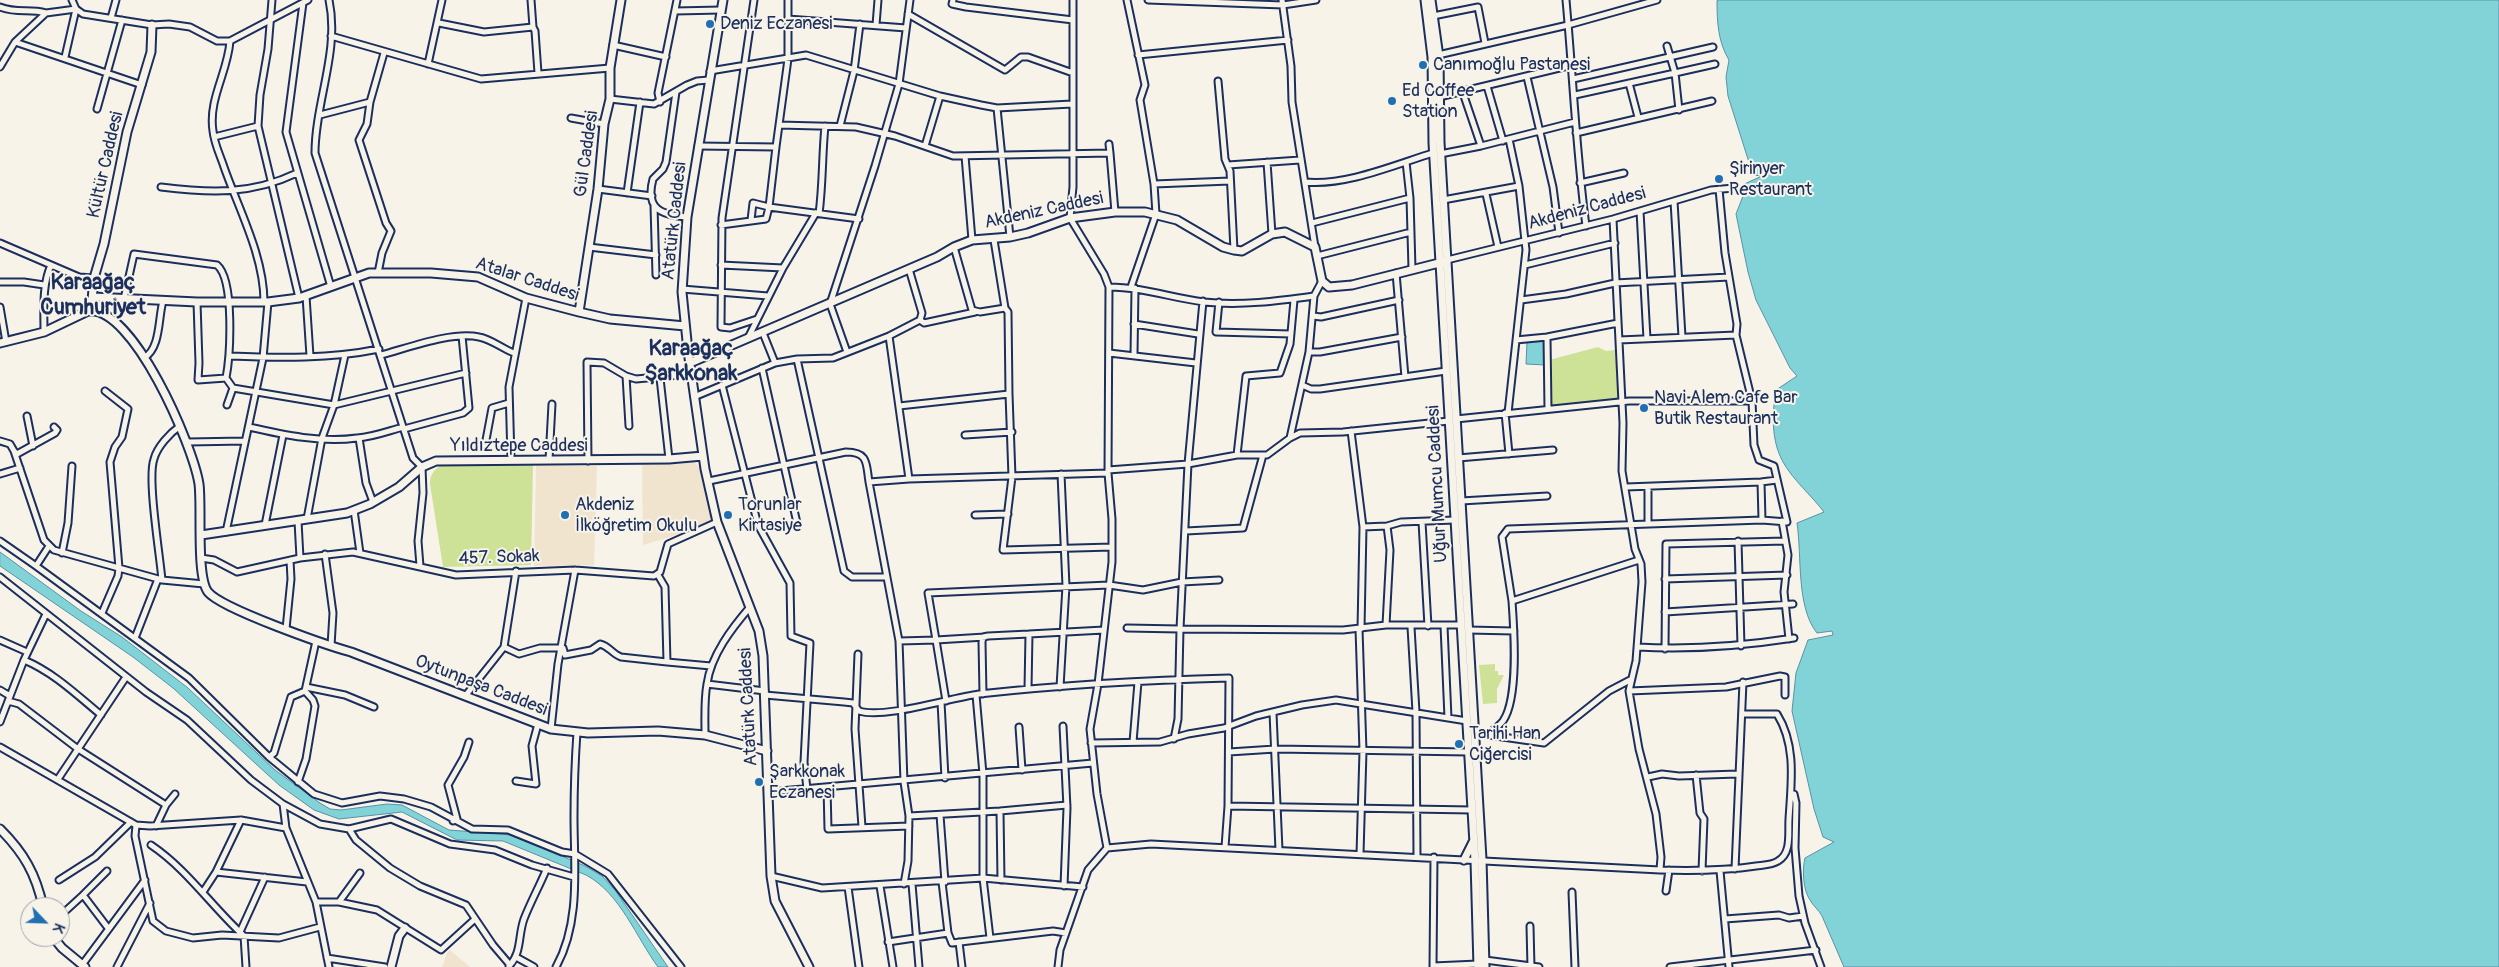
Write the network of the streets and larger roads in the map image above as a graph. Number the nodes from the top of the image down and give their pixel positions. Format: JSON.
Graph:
{"nodes":[{"id":1,"x":72,"y":0,"type":"edge"},
{"id":2,"x":116,"y":0,"type":"edge"},
{"id":3,"x":272,"y":0,"type":"edge"},
{"id":4,"x":329,"y":0,"type":"edge"},
{"id":5,"x":442,"y":0,"type":"edge"},
{"id":6,"x":531,"y":0,"type":"edge"},
{"id":7,"x":621,"y":0,"type":"edge"},
{"id":8,"x":677,"y":0,"type":"edge"},
{"id":9,"x":723,"y":0,"type":"edge"},
{"id":10,"x":754,"y":0,"type":"edge"},
{"id":11,"x":788,"y":0,"type":"edge"},
{"id":12,"x":878,"y":0,"type":"edge"},
{"id":13,"x":910,"y":0,"type":"edge"},
{"id":14,"x":953,"y":0,"type":"edge"},
{"id":15,"x":1073,"y":0,"type":"edge"},
{"id":16,"x":1127,"y":0,"type":"edge"},
{"id":17,"x":1148,"y":0,"type":"edge"},
{"id":18,"x":1316,"y":0,"type":"edge"},
{"id":19,"x":1424,"y":0,"type":"edge"},
{"id":20,"x":1431,"y":0,"type":"edge"},
{"id":21,"x":1566,"y":0,"type":"edge"},
{"id":22,"x":1657,"y":0,"type":"edge"},
{"id":23,"x":305,"y":1,"type":"edge"},
{"id":24,"x":1173,"y":1,"type":"edge"},
{"id":25,"x":1283,"y":2,"type":"edge"},
{"id":26,"x":0,"y":7,"type":"edge"},
{"id":27,"x":76,"y":9,"type":"junction"},
{"id":28,"x":721,"y":10,"type":"junction"},
{"id":29,"x":675,"y":11,"type":"junction"},
{"id":30,"x":46,"y":13,"type":"junction"},
{"id":31,"x":908,"y":14,"type":"junction"},
{"id":32,"x":1434,"y":16,"type":"junction"},
{"id":33,"x":110,"y":18,"type":"junction"},
{"id":34,"x":788,"y":19,"type":"junction"},
{"id":35,"x":122,"y":20,"type":"junction"},
{"id":36,"x":272,"y":20,"type":"junction"},
{"id":37,"x":1073,"y":20,"type":"junction"},
{"id":38,"x":438,"y":23,"type":"junction"},
{"id":39,"x":860,"y":24,"type":"junction"},
{"id":40,"x":152,"y":25,"type":"junction"},
{"id":41,"x":876,"y":25,"type":"junction"},
{"id":42,"x":1568,"y":25,"type":"junction"},
{"id":43,"x":533,"y":27,"type":"junction"},
{"id":44,"x":906,"y":28,"type":"junction"},
{"id":45,"x":331,"y":36,"type":"junction"},
{"id":46,"x":1288,"y":40,"type":"junction"},
{"id":47,"x":230,"y":41,"type":"junction"},
{"id":48,"x":15,"y":42,"type":"junction"},
{"id":49,"x":1485,"y":43,"type":"junction"},
{"id":50,"x":613,"y":45,"type":"junction"},
{"id":51,"x":1667,"y":46,"type":"dead end"},
{"id":52,"x":1713,"y":47,"type":"dead end"},
{"id":53,"x":384,"y":53,"type":"junction"},
{"id":54,"x":1138,"y":55,"type":"junction"},
{"id":55,"x":1438,"y":55,"type":"junction"},
{"id":56,"x":65,"y":57,"type":"junction"},
{"id":57,"x":666,"y":57,"type":"junction"},
{"id":58,"x":1670,"y":58,"type":"junction"},
{"id":59,"x":788,"y":59,"type":"junction"},
{"id":60,"x":428,"y":64,"type":"junction"},
{"id":61,"x":744,"y":64,"type":"junction"},
{"id":62,"x":1715,"y":64,"type":"dead end"},
{"id":63,"x":1572,"y":65,"type":"junction"},
{"id":64,"x":0,"y":67,"type":"edge"},
{"id":65,"x":610,"y":68,"type":"junction"},
{"id":66,"x":709,"y":71,"type":"junction"},
{"id":67,"x":854,"y":71,"type":"junction"},
{"id":68,"x":107,"y":72,"type":"junction"},
{"id":69,"x":538,"y":72,"type":"junction"},
{"id":70,"x":1675,"y":73,"type":"junction"},
{"id":71,"x":1073,"y":74,"type":"junction"},
{"id":72,"x":1527,"y":77,"type":"junction"},
{"id":73,"x":1573,"y":79,"type":"junction"},
{"id":74,"x":709,"y":80,"type":"junction"},
{"id":75,"x":1218,"y":81,"type":"dead end"},
{"id":76,"x":1629,"y":83,"type":"junction"},
{"id":77,"x":899,"y":84,"type":"junction"},
{"id":78,"x":142,"y":85,"type":"junction"},
{"id":79,"x":1487,"y":86,"type":"junction"},
{"id":80,"x":676,"y":92,"type":"junction"},
{"id":81,"x":1463,"y":92,"type":"junction"},
{"id":82,"x":1575,"y":95,"type":"junction"},
{"id":83,"x":940,"y":96,"type":"junction"},
{"id":84,"x":1435,"y":97,"type":"junction"},
{"id":85,"x":610,"y":99,"type":"junction"},
{"id":86,"x":1712,"y":101,"type":"dead end"},
{"id":87,"x":370,"y":102,"type":"junction"},
{"id":88,"x":640,"y":102,"type":"junction"},
{"id":89,"x":660,"y":102,"type":"junction"},
{"id":90,"x":1072,"y":104,"type":"junction"},
{"id":91,"x":997,"y":108,"type":"junction"},
{"id":92,"x":97,"y":109,"type":"dead end"},
{"id":93,"x":1679,"y":110,"type":"junction"},
{"id":94,"x":320,"y":114,"type":"junction"},
{"id":95,"x":571,"y":118,"type":"dead end"},
{"id":96,"x":1638,"y":118,"type":"junction"},
{"id":97,"x":1574,"y":122,"type":"junction"},
{"id":98,"x":604,"y":124,"type":"junction"},
{"id":99,"x":779,"y":125,"type":"junction"},
{"id":100,"x":258,"y":126,"type":"junction"},
{"id":101,"x":825,"y":126,"type":"junction"},
{"id":102,"x":840,"y":126,"type":"junction"},
{"id":103,"x":1540,"y":131,"type":"junction"},
{"id":104,"x":885,"y":134,"type":"junction"},
{"id":105,"x":1576,"y":134,"type":"junction"},
{"id":106,"x":214,"y":137,"type":"junction"},
{"id":107,"x":1506,"y":140,"type":"junction"},
{"id":108,"x":1109,"y":144,"type":"dead end"},
{"id":109,"x":698,"y":146,"type":"junction"},
{"id":110,"x":732,"y":146,"type":"junction"},
{"id":111,"x":925,"y":146,"type":"junction"},
{"id":112,"x":1481,"y":146,"type":"junction"},
{"id":113,"x":776,"y":147,"type":"junction"},
{"id":114,"x":1073,"y":153,"type":"junction"},
{"id":115,"x":1110,"y":153,"type":"junction"},
{"id":116,"x":1437,"y":154,"type":"junction"},
{"id":117,"x":965,"y":156,"type":"junction"},
{"id":118,"x":1001,"y":156,"type":"junction"},
{"id":119,"x":1300,"y":160,"type":"junction"},
{"id":120,"x":1267,"y":162,"type":"junction"},
{"id":121,"x":1406,"y":162,"type":"junction"},
{"id":122,"x":1228,"y":165,"type":"junction"},
{"id":123,"x":1624,"y":173,"type":"dead end"},
{"id":124,"x":297,"y":174,"type":"junction"},
{"id":125,"x":1230,"y":181,"type":"junction"},
{"id":126,"x":1305,"y":182,"type":"junction"},
{"id":127,"x":1580,"y":183,"type":"junction"},
{"id":128,"x":272,"y":184,"type":"junction"},
{"id":129,"x":1154,"y":184,"type":"junction"},
{"id":130,"x":1519,"y":186,"type":"junction"},
{"id":131,"x":161,"y":187,"type":"dead end"},
{"id":132,"x":1734,"y":188,"type":"dead end"},
{"id":133,"x":598,"y":189,"type":"junction"},
{"id":134,"x":1719,"y":190,"type":"junction"},
{"id":135,"x":233,"y":192,"type":"junction"},
{"id":136,"x":627,"y":193,"type":"junction"},
{"id":137,"x":1486,"y":194,"type":"junction"},
{"id":138,"x":652,"y":196,"type":"junction"},
{"id":139,"x":1410,"y":198,"type":"junction"},
{"id":140,"x":1443,"y":200,"type":"junction"},
{"id":141,"x":1674,"y":202,"type":"junction"},
{"id":142,"x":654,"y":206,"type":"junction"},
{"id":143,"x":769,"y":207,"type":"junction"},
{"id":144,"x":1115,"y":212,"type":"junction"},
{"id":145,"x":1640,"y":212,"type":"junction"},
{"id":146,"x":818,"y":213,"type":"junction"},
{"id":147,"x":1156,"y":214,"type":"junction"},
{"id":148,"x":687,"y":217,"type":"junction"},
{"id":149,"x":1070,"y":218,"type":"junction"},
{"id":150,"x":859,"y":219,"type":"junction"},
{"id":151,"x":1613,"y":219,"type":"junction"},
{"id":152,"x":751,"y":220,"type":"junction"},
{"id":153,"x":1312,"y":223,"type":"junction"},
{"id":154,"x":721,"y":225,"type":"junction"},
{"id":155,"x":1586,"y":226,"type":"junction"},
{"id":156,"x":1411,"y":232,"type":"junction"},
{"id":157,"x":1559,"y":233,"type":"junction"},
{"id":158,"x":1272,"y":234,"type":"junction"},
{"id":159,"x":1010,"y":237,"type":"junction"},
{"id":160,"x":972,"y":240,"type":"junction"},
{"id":161,"x":994,"y":240,"type":"junction"},
{"id":162,"x":1526,"y":241,"type":"junction"},
{"id":163,"x":0,"y":243,"type":"edge"},
{"id":164,"x":1615,"y":243,"type":"junction"},
{"id":165,"x":589,"y":247,"type":"junction"},
{"id":166,"x":954,"y":247,"type":"junction"},
{"id":167,"x":1315,"y":247,"type":"junction"},
{"id":168,"x":1498,"y":248,"type":"junction"},
{"id":169,"x":1234,"y":250,"type":"junction"},
{"id":170,"x":656,"y":255,"type":"junction"},
{"id":171,"x":1317,"y":256,"type":"junction"},
{"id":172,"x":1443,"y":262,"type":"junction"},
{"id":173,"x":51,"y":265,"type":"junction"},
{"id":174,"x":722,"y":265,"type":"junction"},
{"id":175,"x":1525,"y":265,"type":"junction"},
{"id":176,"x":783,"y":268,"type":"junction"},
{"id":177,"x":909,"y":269,"type":"junction"},
{"id":178,"x":1412,"y":269,"type":"junction"},
{"id":179,"x":378,"y":273,"type":"junction"},
{"id":180,"x":1396,"y":273,"type":"junction"},
{"id":181,"x":656,"y":275,"type":"dead end"},
{"id":182,"x":1728,"y":276,"type":"junction"},
{"id":183,"x":94,"y":278,"type":"junction"},
{"id":184,"x":355,"y":278,"type":"junction"},
{"id":185,"x":1680,"y":278,"type":"junction"},
{"id":186,"x":1644,"y":280,"type":"junction"},
{"id":187,"x":1322,"y":281,"type":"junction"},
{"id":188,"x":0,"y":282,"type":"edge"},
{"id":189,"x":1616,"y":283,"type":"junction"},
{"id":190,"x":44,"y":286,"type":"junction"},
{"id":191,"x":331,"y":287,"type":"junction"},
{"id":192,"x":1109,"y":287,"type":"junction"},
{"id":193,"x":1133,"y":287,"type":"junction"},
{"id":194,"x":682,"y":289,"type":"junction"},
{"id":195,"x":721,"y":293,"type":"junction"},
{"id":196,"x":768,"y":296,"type":"junction"},
{"id":197,"x":1314,"y":296,"type":"junction"},
{"id":198,"x":93,"y":297,"type":"junction"},
{"id":199,"x":302,"y":297,"type":"junction"},
{"id":200,"x":526,"y":298,"type":"junction"},
{"id":201,"x":124,"y":299,"type":"junction"},
{"id":202,"x":1294,"y":300,"type":"junction"},
{"id":203,"x":1399,"y":300,"type":"junction"},
{"id":204,"x":1520,"y":300,"type":"junction"},
{"id":205,"x":164,"y":301,"type":"junction"},
{"id":206,"x":229,"y":301,"type":"junction"},
{"id":207,"x":196,"y":302,"type":"junction"},
{"id":208,"x":266,"y":302,"type":"junction"},
{"id":209,"x":1203,"y":302,"type":"junction"},
{"id":210,"x":1219,"y":302,"type":"junction"},
{"id":211,"x":830,"y":304,"type":"junction"},
{"id":212,"x":0,"y":308,"type":"edge"},
{"id":213,"x":1005,"y":308,"type":"junction"},
{"id":214,"x":89,"y":311,"type":"junction"},
{"id":215,"x":579,"y":312,"type":"junction"},
{"id":216,"x":975,"y":312,"type":"junction"},
{"id":217,"x":1313,"y":316,"type":"junction"},
{"id":218,"x":757,"y":319,"type":"junction"},
{"id":219,"x":920,"y":320,"type":"junction"},
{"id":220,"x":1618,"y":323,"type":"junction"},
{"id":221,"x":1134,"y":324,"type":"junction"},
{"id":222,"x":685,"y":326,"type":"junction"},
{"id":223,"x":44,"y":332,"type":"junction"},
{"id":224,"x":763,"y":333,"type":"junction"},
{"id":225,"x":1198,"y":334,"type":"junction"},
{"id":226,"x":1291,"y":334,"type":"junction"},
{"id":227,"x":1736,"y":335,"type":"junction"},
{"id":228,"x":462,"y":336,"type":"junction"},
{"id":229,"x":888,"y":336,"type":"junction"},
{"id":230,"x":1402,"y":337,"type":"junction"},
{"id":231,"x":1547,"y":337,"type":"junction"},
{"id":232,"x":1682,"y":337,"type":"junction"},
{"id":233,"x":748,"y":339,"type":"junction"},
{"id":234,"x":1647,"y":339,"type":"junction"},
{"id":235,"x":1516,"y":340,"type":"junction"},
{"id":236,"x":1619,"y":340,"type":"junction"},
{"id":237,"x":3,"y":342,"type":"edge"},
{"id":238,"x":379,"y":349,"type":"junction"},
{"id":239,"x":847,"y":352,"type":"junction"},
{"id":240,"x":1309,"y":352,"type":"junction"},
{"id":241,"x":514,"y":353,"type":"junction"},
{"id":242,"x":1109,"y":353,"type":"junction"},
{"id":243,"x":345,"y":355,"type":"junction"},
{"id":244,"x":381,"y":355,"type":"junction"},
{"id":245,"x":1134,"y":355,"type":"junction"},
{"id":246,"x":230,"y":356,"type":"junction"},
{"id":247,"x":310,"y":356,"type":"junction"},
{"id":248,"x":144,"y":358,"type":"junction"},
{"id":249,"x":263,"y":358,"type":"junction"},
{"id":250,"x":797,"y":359,"type":"junction"},
{"id":251,"x":1196,"y":362,"type":"junction"},
{"id":252,"x":775,"y":363,"type":"junction"},
{"id":253,"x":690,"y":364,"type":"junction"},
{"id":254,"x":762,"y":368,"type":"junction"},
{"id":255,"x":1446,"y":371,"type":"junction"},
{"id":256,"x":466,"y":374,"type":"junction"},
{"id":257,"x":691,"y":374,"type":"junction"},
{"id":258,"x":626,"y":376,"type":"junction"},
{"id":259,"x":1405,"y":377,"type":"junction"},
{"id":260,"x":226,"y":378,"type":"junction"},
{"id":261,"x":660,"y":378,"type":"junction"},
{"id":262,"x":722,"y":385,"type":"junction"},
{"id":263,"x":1302,"y":385,"type":"junction"},
{"id":264,"x":234,"y":388,"type":"junction"},
{"id":265,"x":105,"y":390,"type":"dead end"},
{"id":266,"x":256,"y":391,"type":"junction"},
{"id":267,"x":392,"y":391,"type":"junction"},
{"id":268,"x":1009,"y":394,"type":"junction"},
{"id":269,"x":694,"y":397,"type":"junction"},
{"id":270,"x":1752,"y":401,"type":"junction"},
{"id":271,"x":1622,"y":402,"type":"junction"},
{"id":272,"x":510,"y":403,"type":"junction"},
{"id":273,"x":552,"y":404,"type":"dead end"},
{"id":274,"x":227,"y":405,"type":"dead end"},
{"id":275,"x":334,"y":405,"type":"junction"},
{"id":276,"x":899,"y":406,"type":"junction"},
{"id":277,"x":1548,"y":409,"type":"junction"},
{"id":278,"x":1506,"y":413,"type":"junction"},
{"id":279,"x":27,"y":416,"type":"dead end"},
{"id":280,"x":1452,"y":420,"type":"junction"},
{"id":281,"x":180,"y":426,"type":"junction"},
{"id":282,"x":629,"y":426,"type":"dead end"},
{"id":283,"x":54,"y":427,"type":"dead end"},
{"id":284,"x":249,"y":428,"type":"junction"},
{"id":285,"x":403,"y":428,"type":"junction"},
{"id":286,"x":1351,"y":431,"type":"junction"},
{"id":287,"x":1012,"y":432,"type":"junction"},
{"id":288,"x":283,"y":434,"type":"junction"},
{"id":289,"x":965,"y":436,"type":"dead end"},
{"id":290,"x":322,"y":438,"type":"junction"},
{"id":291,"x":359,"y":438,"type":"junction"},
{"id":292,"x":1290,"y":438,"type":"junction"},
{"id":293,"x":486,"y":440,"type":"dead end"},
{"id":294,"x":0,"y":441,"type":"edge"},
{"id":295,"x":245,"y":441,"type":"junction"},
{"id":296,"x":188,"y":442,"type":"junction"},
{"id":297,"x":34,"y":446,"type":"junction"},
{"id":298,"x":1553,"y":450,"type":"dead end"},
{"id":299,"x":14,"y":451,"type":"junction"},
{"id":300,"x":1509,"y":454,"type":"junction"},
{"id":301,"x":1237,"y":455,"type":"junction"},
{"id":302,"x":1262,"y":455,"type":"junction"},
{"id":303,"x":703,"y":456,"type":"junction"},
{"id":304,"x":820,"y":458,"type":"junction"},
{"id":305,"x":1458,"y":458,"type":"junction"},
{"id":306,"x":511,"y":459,"type":"junction"},
{"id":307,"x":669,"y":459,"type":"junction"},
{"id":308,"x":549,"y":460,"type":"junction"},
{"id":309,"x":588,"y":460,"type":"junction"},
{"id":310,"x":1188,"y":464,"type":"junction"},
{"id":311,"x":72,"y":466,"type":"dead end"},
{"id":312,"x":785,"y":466,"type":"junction"},
{"id":313,"x":20,"y":468,"type":"junction"},
{"id":314,"x":422,"y":468,"type":"junction"},
{"id":315,"x":1108,"y":472,"type":"junction"},
{"id":316,"x":0,"y":474,"type":"edge"},
{"id":317,"x":746,"y":474,"type":"junction"},
{"id":318,"x":1061,"y":474,"type":"junction"},
{"id":319,"x":1012,"y":477,"type":"junction"},
{"id":320,"x":909,"y":479,"type":"junction"},
{"id":321,"x":1777,"y":480,"type":"junction"},
{"id":322,"x":708,"y":481,"type":"junction"},
{"id":323,"x":869,"y":482,"type":"junction"},
{"id":324,"x":1761,"y":482,"type":"junction"},
{"id":325,"x":1626,"y":486,"type":"junction"},
{"id":326,"x":1648,"y":487,"type":"junction"},
{"id":327,"x":1547,"y":496,"type":"dead end"},
{"id":328,"x":1461,"y":500,"type":"junction"},
{"id":329,"x":373,"y":502,"type":"junction"},
{"id":330,"x":354,"y":510,"type":"junction"},
{"id":331,"x":1008,"y":514,"type":"junction"},
{"id":332,"x":976,"y":515,"type":"dead end"},
{"id":333,"x":307,"y":520,"type":"junction"},
{"id":334,"x":1455,"y":520,"type":"junction"},
{"id":335,"x":1762,"y":520,"type":"junction"},
{"id":336,"x":298,"y":521,"type":"junction"},
{"id":337,"x":1782,"y":521,"type":"junction"},
{"id":338,"x":717,"y":522,"type":"junction"},
{"id":339,"x":1422,"y":522,"type":"junction"},
{"id":340,"x":797,"y":523,"type":"dead end"},
{"id":341,"x":1631,"y":524,"type":"junction"},
{"id":342,"x":1648,"y":524,"type":"junction"},
{"id":343,"x":266,"y":525,"type":"junction"},
{"id":344,"x":1388,"y":526,"type":"junction"},
{"id":345,"x":1363,"y":527,"type":"junction"},
{"id":346,"x":1186,"y":531,"type":"junction"},
{"id":347,"x":226,"y":532,"type":"junction"},
{"id":348,"x":201,"y":535,"type":"junction"},
{"id":349,"x":0,"y":541,"type":"edge"},
{"id":350,"x":1738,"y":541,"type":"junction"},
{"id":351,"x":1785,"y":541,"type":"junction"},
{"id":352,"x":49,"y":546,"type":"junction"},
{"id":353,"x":1112,"y":547,"type":"junction"},
{"id":354,"x":1064,"y":548,"type":"junction"},
{"id":355,"x":62,"y":552,"type":"junction"},
{"id":356,"x":360,"y":553,"type":"junction"},
{"id":357,"x":325,"y":554,"type":"junction"},
{"id":358,"x":201,"y":558,"type":"junction"},
{"id":359,"x":300,"y":558,"type":"junction"},
{"id":360,"x":290,"y":560,"type":"junction"},
{"id":361,"x":1639,"y":560,"type":"junction"},
{"id":362,"x":36,"y":566,"type":"junction"},
{"id":363,"x":420,"y":566,"type":"junction"},
{"id":364,"x":119,"y":568,"type":"junction"},
{"id":365,"x":575,"y":570,"type":"junction"},
{"id":366,"x":516,"y":571,"type":"junction"},
{"id":367,"x":658,"y":575,"type":"junction"},
{"id":368,"x":1787,"y":575,"type":"junction"},
{"id":369,"x":1739,"y":576,"type":"junction"},
{"id":370,"x":0,"y":577,"type":"edge"},
{"id":371,"x":887,"y":577,"type":"junction"},
{"id":372,"x":1665,"y":578,"type":"junction"},
{"id":373,"x":160,"y":580,"type":"junction"},
{"id":374,"x":1220,"y":580,"type":"dead end"},
{"id":375,"x":1182,"y":582,"type":"junction"},
{"id":376,"x":204,"y":584,"type":"junction"},
{"id":377,"x":1110,"y":585,"type":"junction"},
{"id":378,"x":1066,"y":586,"type":"junction"},
{"id":379,"x":1512,"y":601,"type":"junction"},
{"id":380,"x":1793,"y":604,"type":"dead end"},
{"id":381,"x":1785,"y":605,"type":"junction"},
{"id":382,"x":750,"y":607,"type":"junction"},
{"id":383,"x":1741,"y":609,"type":"junction"},
{"id":384,"x":1665,"y":612,"type":"junction"},
{"id":385,"x":102,"y":613,"type":"junction"},
{"id":386,"x":46,"y":614,"type":"junction"},
{"id":387,"x":1386,"y":625,"type":"junction"},
{"id":388,"x":1461,"y":625,"type":"junction"},
{"id":389,"x":1428,"y":626,"type":"junction"},
{"id":390,"x":1444,"y":626,"type":"junction"},
{"id":391,"x":1411,"y":627,"type":"junction"},
{"id":392,"x":1127,"y":628,"type":"dead end"},
{"id":393,"x":286,"y":629,"type":"junction"},
{"id":394,"x":1180,"y":629,"type":"junction"},
{"id":395,"x":1360,"y":629,"type":"junction"},
{"id":396,"x":1104,"y":630,"type":"junction"},
{"id":397,"x":1468,"y":630,"type":"junction"},
{"id":398,"x":1514,"y":631,"type":"junction"},
{"id":399,"x":1063,"y":632,"type":"junction"},
{"id":400,"x":1029,"y":634,"type":"junction"},
{"id":401,"x":985,"y":637,"type":"junction"},
{"id":402,"x":135,"y":638,"type":"junction"},
{"id":403,"x":0,"y":640,"type":"edge"},
{"id":404,"x":936,"y":640,"type":"junction"},
{"id":405,"x":316,"y":641,"type":"junction"},
{"id":406,"x":899,"y":641,"type":"junction"},
{"id":407,"x":331,"y":646,"type":"junction"},
{"id":408,"x":1742,"y":646,"type":"junction"},
{"id":409,"x":504,"y":647,"type":"junction"},
{"id":410,"x":1638,"y":647,"type":"junction"},
{"id":411,"x":563,"y":648,"type":"junction"},
{"id":412,"x":1665,"y":648,"type":"junction"},
{"id":413,"x":27,"y":652,"type":"junction"},
{"id":414,"x":858,"y":654,"type":"dead end"},
{"id":415,"x":24,"y":660,"type":"junction"},
{"id":416,"x":667,"y":662,"type":"junction"},
{"id":417,"x":711,"y":666,"type":"junction"},
{"id":418,"x":126,"y":677,"type":"junction"},
{"id":419,"x":1180,"y":679,"type":"junction"},
{"id":420,"x":1630,"y":680,"type":"junction"},
{"id":421,"x":1138,"y":682,"type":"junction"},
{"id":422,"x":1743,"y":682,"type":"junction"},
{"id":423,"x":707,"y":684,"type":"junction"},
{"id":424,"x":1098,"y":684,"type":"junction"},
{"id":425,"x":1060,"y":687,"type":"junction"},
{"id":426,"x":305,"y":689,"type":"junction"},
{"id":427,"x":1028,"y":689,"type":"junction"},
{"id":428,"x":0,"y":690,"type":"edge"},
{"id":429,"x":1629,"y":691,"type":"junction"},
{"id":430,"x":765,"y":693,"type":"junction"},
{"id":431,"x":983,"y":694,"type":"junction"},
{"id":432,"x":466,"y":695,"type":"junction"},
{"id":433,"x":976,"y":695,"type":"junction"},
{"id":434,"x":1785,"y":695,"type":"dead end"},
{"id":435,"x":9,"y":698,"type":"junction"},
{"id":436,"x":806,"y":699,"type":"junction"},
{"id":437,"x":944,"y":701,"type":"junction"},
{"id":438,"x":1361,"y":705,"type":"junction"},
{"id":439,"x":374,"y":707,"type":"dead end"},
{"id":440,"x":856,"y":707,"type":"junction"},
{"id":441,"x":900,"y":709,"type":"junction"},
{"id":442,"x":1416,"y":712,"type":"junction"},
{"id":443,"x":1273,"y":713,"type":"junction"},
{"id":444,"x":1743,"y":714,"type":"junction"},
{"id":445,"x":101,"y":715,"type":"junction"},
{"id":446,"x":1448,"y":718,"type":"junction"},
{"id":447,"x":1470,"y":721,"type":"junction"},
{"id":448,"x":0,"y":722,"type":"edge"},
{"id":449,"x":538,"y":724,"type":"junction"},
{"id":450,"x":1062,"y":726,"type":"dead end"},
{"id":451,"x":1018,"y":727,"type":"dead end"},
{"id":452,"x":1229,"y":727,"type":"junction"},
{"id":453,"x":551,"y":729,"type":"junction"},
{"id":454,"x":577,"y":732,"type":"junction"},
{"id":455,"x":1471,"y":733,"type":"junction"},
{"id":456,"x":1489,"y":734,"type":"junction"},
{"id":457,"x":705,"y":735,"type":"junction"},
{"id":458,"x":1174,"y":739,"type":"junction"},
{"id":459,"x":469,"y":742,"type":"dead end"},
{"id":460,"x":1133,"y":742,"type":"junction"},
{"id":461,"x":1091,"y":743,"type":"junction"},
{"id":462,"x":0,"y":747,"type":"edge"},
{"id":463,"x":78,"y":749,"type":"junction"},
{"id":464,"x":1275,"y":749,"type":"junction"},
{"id":465,"x":766,"y":751,"type":"junction"},
{"id":466,"x":1363,"y":751,"type":"junction"},
{"id":467,"x":1417,"y":751,"type":"junction"},
{"id":468,"x":1229,"y":752,"type":"junction"},
{"id":469,"x":1469,"y":752,"type":"junction"},
{"id":470,"x":268,"y":757,"type":"junction"},
{"id":471,"x":1093,"y":763,"type":"junction"},
{"id":472,"x":1063,"y":766,"type":"junction"},
{"id":473,"x":1022,"y":770,"type":"junction"},
{"id":474,"x":983,"y":774,"type":"junction"},
{"id":475,"x":1737,"y":774,"type":"junction"},
{"id":476,"x":1696,"y":775,"type":"junction"},
{"id":477,"x":945,"y":778,"type":"junction"},
{"id":478,"x":1648,"y":778,"type":"junction"},
{"id":479,"x":58,"y":779,"type":"junction"},
{"id":480,"x":516,"y":781,"type":"dead end"},
{"id":481,"x":298,"y":782,"type":"junction"},
{"id":482,"x":904,"y":782,"type":"junction"},
{"id":483,"x":858,"y":784,"type":"junction"},
{"id":484,"x":828,"y":787,"type":"junction"},
{"id":485,"x":806,"y":789,"type":"junction"},
{"id":486,"x":1793,"y":791,"type":"junction"},
{"id":487,"x":769,"y":792,"type":"junction"},
{"id":488,"x":176,"y":794,"type":"dead end"},
{"id":489,"x":283,"y":804,"type":"junction"},
{"id":490,"x":166,"y":805,"type":"junction"},
{"id":491,"x":1067,"y":805,"type":"junction"},
{"id":492,"x":1228,"y":806,"type":"junction"},
{"id":493,"x":1275,"y":806,"type":"junction"},
{"id":494,"x":1361,"y":808,"type":"junction"},
{"id":495,"x":1417,"y":809,"type":"junction"},
{"id":496,"x":1472,"y":810,"type":"junction"},
{"id":497,"x":983,"y":811,"type":"junction"},
{"id":498,"x":1000,"y":811,"type":"junction"},
{"id":499,"x":940,"y":815,"type":"junction"},
{"id":500,"x":909,"y":816,"type":"junction"},
{"id":501,"x":241,"y":820,"type":"junction"},
{"id":502,"x":453,"y":821,"type":"junction"},
{"id":503,"x":134,"y":824,"type":"junction"},
{"id":504,"x":156,"y":826,"type":"junction"},
{"id":505,"x":909,"y":826,"type":"junction"},
{"id":506,"x":862,"y":827,"type":"junction"},
{"id":507,"x":286,"y":828,"type":"junction"},
{"id":508,"x":0,"y":829,"type":"edge"},
{"id":509,"x":349,"y":829,"type":"junction"},
{"id":510,"x":1474,"y":839,"type":"junction"},
{"id":511,"x":152,"y":845,"type":"dead end"},
{"id":512,"x":1224,"y":847,"type":"junction"},
{"id":513,"x":1107,"y":848,"type":"junction"},
{"id":514,"x":1278,"y":850,"type":"junction"},
{"id":515,"x":575,"y":854,"type":"junction"},
{"id":516,"x":1360,"y":854,"type":"junction"},
{"id":517,"x":1417,"y":856,"type":"junction"},
{"id":518,"x":1434,"y":857,"type":"junction"},
{"id":519,"x":1464,"y":860,"type":"junction"},
{"id":520,"x":1479,"y":862,"type":"junction"},
{"id":521,"x":547,"y":868,"type":"junction"},
{"id":522,"x":1735,"y":869,"type":"junction"},
{"id":523,"x":1660,"y":870,"type":"junction"},
{"id":524,"x":1669,"y":870,"type":"junction"},
{"id":525,"x":107,"y":871,"type":"dead end"},
{"id":526,"x":1702,"y":871,"type":"junction"},
{"id":527,"x":1720,"y":871,"type":"junction"},
{"id":528,"x":216,"y":872,"type":"junction"},
{"id":529,"x":360,"y":873,"type":"dead end"},
{"id":530,"x":771,"y":876,"type":"junction"},
{"id":531,"x":265,"y":877,"type":"junction"},
{"id":532,"x":574,"y":877,"type":"junction"},
{"id":533,"x":983,"y":878,"type":"junction"},
{"id":534,"x":59,"y":880,"type":"dead end"},
{"id":535,"x":144,"y":880,"type":"junction"},
{"id":536,"x":1001,"y":880,"type":"junction"},
{"id":537,"x":307,"y":882,"type":"junction"},
{"id":538,"x":943,"y":882,"type":"junction"},
{"id":539,"x":904,"y":884,"type":"junction"},
{"id":540,"x":912,"y":884,"type":"junction"},
{"id":541,"x":880,"y":886,"type":"junction"},
{"id":542,"x":1064,"y":886,"type":"junction"},
{"id":543,"x":1083,"y":887,"type":"junction"},
{"id":544,"x":848,"y":888,"type":"junction"},
{"id":545,"x":1666,"y":891,"type":"dead end"},
{"id":546,"x":203,"y":892,"type":"junction"},
{"id":547,"x":1572,"y":892,"type":"dead end"},
{"id":548,"x":83,"y":895,"type":"junction"},
{"id":549,"x":40,"y":897,"type":"edge"},
{"id":550,"x":150,"y":902,"type":"junction"},
{"id":551,"x":316,"y":902,"type":"junction"},
{"id":552,"x":339,"y":902,"type":"junction"},
{"id":553,"x":70,"y":907,"type":"edge"},
{"id":554,"x":1803,"y":916,"type":"junction"},
{"id":555,"x":475,"y":919,"type":"junction"},
{"id":556,"x":1725,"y":919,"type":"junction"},
{"id":557,"x":1530,"y":926,"type":"dead end"},
{"id":558,"x":320,"y":927,"type":"junction"},
{"id":559,"x":108,"y":928,"type":"junction"},
{"id":560,"x":405,"y":928,"type":"junction"},
{"id":561,"x":1066,"y":933,"type":"junction"},
{"id":562,"x":242,"y":934,"type":"junction"},
{"id":563,"x":948,"y":934,"type":"junction"},
{"id":564,"x":916,"y":937,"type":"junction"},
{"id":565,"x":990,"y":938,"type":"junction"},
{"id":566,"x":888,"y":942,"type":"junction"},
{"id":567,"x":959,"y":942,"type":"junction"},
{"id":568,"x":64,"y":947,"type":"edge"},
{"id":569,"x":1816,"y":950,"type":"junction"},
{"id":570,"x":516,"y":957,"type":"junction"},
{"id":571,"x":327,"y":958,"type":"junction"},
{"id":572,"x":1727,"y":960,"type":"junction"},
{"id":573,"x":1481,"y":965,"type":"edge"},
{"id":574,"x":84,"y":966,"type":"edge"},
{"id":575,"x":509,"y":966,"type":"edge"},
{"id":576,"x":1433,"y":966,"type":"edge"},
{"id":577,"x":117,"y":967,"type":"edge"},
{"id":578,"x":246,"y":967,"type":"edge"},
{"id":579,"x":329,"y":967,"type":"edge"},
{"id":580,"x":386,"y":967,"type":"edge"},
{"id":581,"x":391,"y":967,"type":"edge"},
{"id":582,"x":534,"y":967,"type":"edge"},
{"id":583,"x":556,"y":967,"type":"edge"},
{"id":584,"x":681,"y":967,"type":"edge"},
{"id":585,"x":809,"y":967,"type":"edge"},
{"id":586,"x":859,"y":967,"type":"edge"},
{"id":587,"x":893,"y":967,"type":"edge"},
{"id":588,"x":919,"y":967,"type":"edge"},
{"id":589,"x":962,"y":967,"type":"edge"},
{"id":590,"x":1058,"y":967,"type":"edge"},
{"id":591,"x":1531,"y":967,"type":"edge"},
{"id":592,"x":1539,"y":967,"type":"edge"},
{"id":593,"x":1576,"y":967,"type":"edge"},
{"id":594,"x":1670,"y":967,"type":"edge"},
{"id":595,"x":1729,"y":967,"type":"edge"},
{"id":596,"x":1821,"y":967,"type":"edge"}],
"edges":[{"from":1,"to":27,"type":"street"},
{"from":2,"to":33,"type":"street"},
{"from":3,"to":36,"type":"street"},
{"from":4,"to":45,"type":"street"},
{"from":5,"to":38,"type":"street"},
{"from":6,"to":43,"type":"street"},
{"from":7,"to":50,"type":"street","name":"Gül Caddesi"},
{"from":8,"to":29,"type":"street"},
{"from":9,"to":28,"type":"street","name":"Atatürk Caddesi"},
{"from":10,"to":61,"type":"street"},
{"from":11,"to":34,"type":"street"},
{"from":12,"to":41,"type":"street"},
{"from":13,"to":31,"type":"street"},
{"from":14,"to":37,"type":"street"},
{"from":15,"to":37,"type":"street"},
{"from":16,"to":54,"type":"street"},
{"from":17,"to":24,"type":"street"},
{"from":18,"to":25,"type":"street"},
{"from":19,"to":84,"type":"street","name":"Uğur Mumcu Caddesi"},
{"from":20,"to":32,"type":"street","name":"Uğur Mumcu Caddesi"},
{"from":21,"to":42,"type":"street"},
{"from":22,"to":42,"type":"street"},
{"from":23,"to":36,"type":"street"},
{"from":23,"to":124,"type":"street"},
{"from":24,"to":25,"type":"street"},
{"from":25,"to":46,"type":"street"},
{"from":26,"to":30,"type":"street"},
{"from":27,"to":30,"type":"street"},
{"from":27,"to":33,"type":"street"},
{"from":27,"to":56,"type":"street"},
{"from":28,"to":29,"type":"street"},
{"from":28,"to":66,"type":"street","name":"Atatürk Caddesi"},
{"from":29,"to":57,"type":"street"},
{"from":30,"to":48,"type":"street"},
{"from":31,"to":44,"type":"street"},
{"from":31,"to":71,"type":"street"},
{"from":32,"to":49,"type":"street"},
{"from":32,"to":55,"type":"street","name":"Uğur Mumcu Caddesi"},
{"from":33,"to":35,"type":"street"},
{"from":34,"to":39,"type":"street"},
{"from":34,"to":59,"type":"street"},
{"from":35,"to":40,"type":"street"},
{"from":35,"to":68,"type":"street"},
{"from":36,"to":47,"type":"street"},
{"from":36,"to":100,"type":"street"},
{"from":37,"to":71,"type":"street"},
{"from":38,"to":43,"type":"street"},
{"from":38,"to":60,"type":"street"},
{"from":39,"to":41,"type":"street"},
{"from":39,"to":67,"type":"street"},
{"from":40,"to":47,"type":"street"},
{"from":40,"to":78,"type":"street","name":"Kültür Caddesi"},
{"from":41,"to":44,"type":"street"},
{"from":42,"to":49,"type":"street"},
{"from":42,"to":63,"type":"street"},
{"from":43,"to":69,"type":"street"},
{"from":44,"to":77,"type":"street"},
{"from":45,"to":53,"type":"street"},
{"from":45,"to":94,"type":"street"},
{"from":46,"to":54,"type":"street"},
{"from":46,"to":119,"type":"street"},
{"from":47,"to":106,"type":"street"},
{"from":48,"to":56,"type":"street"},
{"from":48,"to":64,"type":"street"},
{"from":49,"to":55,"type":"street"},
{"from":50,"to":57,"type":"street"},
{"from":50,"to":65,"type":"street","name":"Gül Caddesi"},
{"from":51,"to":58,"type":"street"},
{"from":52,"to":58,"type":"street"},
{"from":53,"to":60,"type":"street"},
{"from":53,"to":87,"type":"street"},
{"from":54,"to":129,"type":"street"},
{"from":55,"to":84,"type":"street","name":"Uğur Mumcu Caddesi"},
{"from":56,"to":68,"type":"street"},
{"from":57,"to":89,"type":"street"},
{"from":58,"to":70,"type":"street"},
{"from":58,"to":73,"type":"street"},
{"from":59,"to":61,"type":"street"},
{"from":59,"to":67,"type":"street"},
{"from":59,"to":99,"type":"street"},
{"from":60,"to":69,"type":"street"},
{"from":61,"to":66,"type":"street"},
{"from":61,"to":110,"type":"street"},
{"from":62,"to":70,"type":"street"},
{"from":63,"to":72,"type":"street"},
{"from":63,"to":73,"type":"street"},
{"from":65,"to":69,"type":"street"},
{"from":65,"to":85,"type":"street","name":"Gül Caddesi"},
{"from":66,"to":74,"type":"street","name":"Atatürk Caddesi"},
{"from":67,"to":77,"type":"street"},
{"from":67,"to":102,"type":"street"},
{"from":68,"to":78,"type":"street"},
{"from":68,"to":92,"type":"street"},
{"from":70,"to":76,"type":"street"},
{"from":70,"to":93,"type":"street"},
{"from":71,"to":90,"type":"street"},
{"from":72,"to":79,"type":"street"},
{"from":72,"to":103,"type":"street"},
{"from":73,"to":82,"type":"street"},
{"from":74,"to":80,"type":"street"},
{"from":74,"to":109,"type":"street","name":"Atatürk Caddesi"},
{"from":75,"to":122,"type":"street"},
{"from":76,"to":82,"type":"street"},
{"from":76,"to":96,"type":"street"},
{"from":77,"to":83,"type":"street"},
{"from":77,"to":104,"type":"street"},
{"from":78,"to":183,"type":"street","name":"Kültür Caddesi"},
{"from":79,"to":81,"type":"street"},
{"from":79,"to":107,"type":"street"},
{"from":80,"to":89,"type":"street"},
{"from":80,"to":138,"type":"street"},
{"from":81,"to":84,"type":"street"},
{"from":81,"to":112,"type":"street"},
{"from":82,"to":97,"type":"street"},
{"from":83,"to":91,"type":"street"},
{"from":83,"to":111,"type":"street"},
{"from":84,"to":116,"type":"street","name":"Uğur Mumcu Caddesi"},
{"from":85,"to":88,"type":"street"},
{"from":85,"to":98,"type":"street","name":"Gül Caddesi"},
{"from":86,"to":93,"type":"street"},
{"from":87,"to":94,"type":"street"},
{"from":87,"to":179,"type":"street"},
{"from":88,"to":89,"type":"street"},
{"from":88,"to":136,"type":"street"},
{"from":90,"to":91,"type":"street"},
{"from":90,"to":114,"type":"street"},
{"from":91,"to":118,"type":"street"},
{"from":93,"to":96,"type":"street"},
{"from":94,"to":184,"type":"street"},
{"from":95,"to":98,"type":"street"},
{"from":96,"to":105,"type":"street"},
{"from":97,"to":103,"type":"street"},
{"from":97,"to":105,"type":"street"},
{"from":98,"to":133,"type":"street","name":"Gül Caddesi"},
{"from":99,"to":101,"type":"street"},
{"from":99,"to":113,"type":"street"},
{"from":100,"to":106,"type":"street"},
{"from":100,"to":128,"type":"street"},
{"from":101,"to":102,"type":"street"},
{"from":101,"to":146,"type":"street"},
{"from":102,"to":104,"type":"street"},
{"from":103,"to":107,"type":"street"},
{"from":103,"to":157,"type":"street"},
{"from":104,"to":111,"type":"street"},
{"from":104,"to":150,"type":"street"},
{"from":105,"to":127,"type":"street"},
{"from":106,"to":135,"type":"street"},
{"from":107,"to":112,"type":"street"},
{"from":107,"to":130,"type":"street"},
{"from":108,"to":115,"type":"street"},
{"from":109,"to":110,"type":"street"},
{"from":109,"to":148,"type":"street","name":"Atatürk Caddesi"},
{"from":110,"to":113,"type":"street"},
{"from":110,"to":154,"type":"street"},
{"from":111,"to":117,"type":"street"},
{"from":112,"to":116,"type":"street"},
{"from":113,"to":143,"type":"street"},
{"from":114,"to":115,"type":"street"},
{"from":114,"to":118,"type":"street"},
{"from":114,"to":149,"type":"street"},
{"from":115,"to":144,"type":"street"},
{"from":116,"to":121,"type":"street"},
{"from":116,"to":140,"type":"street","name":"Uğur Mumcu Caddesi"},
{"from":116,"to":172,"type":"street","name":"Uğur Mumcu Caddesi"},
{"from":117,"to":118,"type":"street"},
{"from":117,"to":160,"type":"street"},
{"from":118,"to":159,"type":"street"},
{"from":119,"to":120,"type":"street"},
{"from":119,"to":126,"type":"street"},
{"from":120,"to":122,"type":"street"},
{"from":120,"to":158,"type":"street"},
{"from":121,"to":126,"type":"street"},
{"from":121,"to":139,"type":"street"},
{"from":122,"to":125,"type":"street"},
{"from":123,"to":127,"type":"street"},
{"from":124,"to":128,"type":"street"},
{"from":124,"to":191,"type":"street"},
{"from":125,"to":129,"type":"street"},
{"from":125,"to":169,"type":"street"},
{"from":126,"to":153,"type":"street"},
{"from":127,"to":155,"type":"street"},
{"from":128,"to":135,"type":"street"},
{"from":128,"to":199,"type":"street"},
{"from":129,"to":147,"type":"street"},
{"from":130,"to":137,"type":"street"},
{"from":130,"to":162,"type":"street"},
{"from":131,"to":135,"type":"street"},
{"from":132,"to":134,"type":"street","name":"Akdeniz Caddesi"},
{"from":133,"to":136,"type":"street"},
{"from":133,"to":165,"type":"street","name":"Gül Caddesi"},
{"from":134,"to":141,"type":"street","name":"Akdeniz Caddesi"},
{"from":134,"to":182,"type":"street"},
{"from":135,"to":208,"type":"street"},
{"from":136,"to":138,"type":"street"},
{"from":137,"to":140,"type":"street"},
{"from":137,"to":168,"type":"street"},
{"from":138,"to":142,"type":"street"},
{"from":139,"to":153,"type":"street"},
{"from":139,"to":156,"type":"street"},
{"from":140,"to":172,"type":"street","name":"Uğur Mumcu Caddesi"},
{"from":141,"to":145,"type":"street","name":"Akdeniz Caddesi"},
{"from":141,"to":185,"type":"street"},
{"from":142,"to":148,"type":"street"},
{"from":142,"to":170,"type":"street"},
{"from":143,"to":146,"type":"street"},
{"from":143,"to":152,"type":"street"},
{"from":143,"to":152,"type":"street"},
{"from":144,"to":147,"type":"street","name":"Akdeniz Caddesi"},
{"from":144,"to":149,"type":"street","name":"Akdeniz Caddesi"},
{"from":145,"to":151,"type":"street","name":"Akdeniz Caddesi"},
{"from":145,"to":186,"type":"street"},
{"from":146,"to":150,"type":"street"},
{"from":146,"to":176,"type":"street"},
{"from":147,"to":169,"type":"street","name":"Akdeniz Caddesi"},
{"from":147,"to":193,"type":"street"},
{"from":148,"to":194,"type":"street","name":"Atatürk Caddesi"},
{"from":149,"to":159,"type":"street","name":"Akdeniz Caddesi"},
{"from":149,"to":192,"type":"street"},
{"from":150,"to":211,"type":"street"},
{"from":151,"to":155,"type":"street","name":"Akdeniz Caddesi"},
{"from":151,"to":164,"type":"street"},
{"from":152,"to":154,"type":"street"},
{"from":153,"to":167,"type":"street"},
{"from":154,"to":174,"type":"street"},
{"from":155,"to":157,"type":"street","name":"Akdeniz Caddesi"},
{"from":156,"to":171,"type":"street"},
{"from":156,"to":178,"type":"street"},
{"from":157,"to":162,"type":"street","name":"Akdeniz Caddesi"},
{"from":158,"to":167,"type":"street"},
{"from":158,"to":169,"type":"street"},
{"from":159,"to":161,"type":"street","name":"Akdeniz Caddesi"},
{"from":160,"to":161,"type":"street","name":"Akdeniz Caddesi"},
{"from":160,"to":166,"type":"street","name":"Akdeniz Caddesi"},
{"from":161,"to":213,"type":"street"},
{"from":162,"to":168,"type":"street","name":"Akdeniz Caddesi"},
{"from":162,"to":175,"type":"street"},
{"from":163,"to":173,"type":"street"},
{"from":164,"to":175,"type":"street"},
{"from":164,"to":189,"type":"street"},
{"from":165,"to":170,"type":"street"},
{"from":165,"to":215,"type":"street","name":"Gül Caddesi"},
{"from":166,"to":177,"type":"street","name":"Akdeniz Caddesi"},
{"from":166,"to":216,"type":"street"},
{"from":167,"to":171,"type":"street"},
{"from":168,"to":172,"type":"street","name":"Akdeniz Caddesi"},
{"from":170,"to":181,"type":"street"},
{"from":171,"to":187,"type":"street"},
{"from":172,"to":178,"type":"street","name":"Akdeniz Caddesi"},
{"from":172,"to":255,"type":"street","name":"Uğur Mumcu Caddesi"},
{"from":172,"to":280,"type":"street","name":"Uğur Mumcu Caddesi"},
{"from":173,"to":183,"type":"street"},
{"from":173,"to":190,"type":"street"},
{"from":174,"to":176,"type":"street"},
{"from":174,"to":195,"type":"street"},
{"from":175,"to":204,"type":"street"},
{"from":176,"to":196,"type":"street"},
{"from":177,"to":211,"type":"street","name":"Akdeniz Caddesi"},
{"from":177,"to":219,"type":"street"},
{"from":178,"to":180,"type":"street","name":"Akdeniz Caddesi"},
{"from":179,"to":184,"type":"street","name":"Atalar Caddesi"},
{"from":179,"to":200,"type":"street","name":"Atalar Caddesi"},
{"from":180,"to":187,"type":"street","name":"Akdeniz Caddesi"},
{"from":180,"to":203,"type":"street"},
{"from":182,"to":185,"type":"street"},
{"from":182,"to":227,"type":"street"},
{"from":183,"to":198,"type":"street","name":"Kültür Caddesi"},
{"from":184,"to":191,"type":"street","name":"Atalar Caddesi"},
{"from":184,"to":238,"type":"street"},
{"from":185,"to":186,"type":"street"},
{"from":185,"to":232,"type":"street"},
{"from":186,"to":189,"type":"street"},
{"from":186,"to":234,"type":"street"},
{"from":187,"to":197,"type":"street"},
{"from":188,"to":190,"type":"street"},
{"from":189,"to":204,"type":"street"},
{"from":189,"to":220,"type":"street"},
{"from":190,"to":223,"type":"street"},
{"from":191,"to":199,"type":"street","name":"Atalar Caddesi"},
{"from":192,"to":193,"type":"street"},
{"from":192,"to":242,"type":"street"},
{"from":193,"to":209,"type":"street"},
{"from":193,"to":221,"type":"street"},
{"from":194,"to":195,"type":"street"},
{"from":194,"to":222,"type":"street","name":"Atatürk Caddesi"},
{"from":195,"to":196,"type":"street"},
{"from":195,"to":218,"type":"street"},
{"from":196,"to":218,"type":"street"},
{"from":197,"to":202,"type":"street"},
{"from":197,"to":217,"type":"street"},
{"from":198,"to":201,"type":"street","name":"Atalar Caddesi"},
{"from":198,"to":214,"type":"street","name":"Kültür Caddesi"},
{"from":199,"to":208,"type":"street","name":"Atalar Caddesi"},
{"from":199,"to":247,"type":"street"},
{"from":200,"to":215,"type":"street","name":"Atalar Caddesi"},
{"from":200,"to":241,"type":"street"},
{"from":201,"to":205,"type":"street","name":"Atalar Caddesi"},
{"from":201,"to":206,"type":"street"},
{"from":202,"to":210,"type":"street"},
{"from":202,"to":226,"type":"street"},
{"from":203,"to":217,"type":"street"},
{"from":203,"to":230,"type":"street"},
{"from":204,"to":235,"type":"street"},
{"from":205,"to":207,"type":"street","name":"Atalar Caddesi"},
{"from":205,"to":248,"type":"street"},
{"from":206,"to":207,"type":"street","name":"Atalar Caddesi"},
{"from":206,"to":208,"type":"street","name":"Atalar Caddesi"},
{"from":206,"to":246,"type":"street"},
{"from":207,"to":260,"type":"street"},
{"from":208,"to":249,"type":"street"},
{"from":209,"to":210,"type":"street"},
{"from":209,"to":225,"type":"street"},
{"from":210,"to":226,"type":"street"},
{"from":211,"to":224,"type":"street","name":"Akdeniz Caddesi"},
{"from":211,"to":239,"type":"street"},
{"from":212,"to":237,"type":"street"},
{"from":213,"to":216,"type":"street"},
{"from":213,"to":268,"type":"street"},
{"from":214,"to":223,"type":"street"},
{"from":214,"to":248,"type":"street"},
{"from":215,"to":222,"type":"street","name":"Atalar Caddesi"},
{"from":216,"to":219,"type":"street"},
{"from":217,"to":240,"type":"street"},
{"from":218,"to":233,"type":"street"},
{"from":219,"to":229,"type":"street"},
{"from":220,"to":231,"type":"street"},
{"from":220,"to":236,"type":"street"},
{"from":221,"to":225,"type":"street"},
{"from":221,"to":245,"type":"street"},
{"from":222,"to":253,"type":"street","name":"Atatürk Caddesi"},
{"from":223,"to":237,"type":"street"},
{"from":224,"to":233,"type":"street","name":"Akdeniz Caddesi"},
{"from":224,"to":252,"type":"street"},
{"from":225,"to":251,"type":"street"},
{"from":226,"to":301,"type":"street"},
{"from":227,"to":232,"type":"street"},
{"from":227,"to":270,"type":"street"},
{"from":228,"to":241,"type":"street"},
{"from":228,"to":244,"type":"street"},
{"from":228,"to":256,"type":"street"},
{"from":229,"to":239,"type":"street"},
{"from":229,"to":276,"type":"street"},
{"from":230,"to":240,"type":"street"},
{"from":230,"to":259,"type":"street"},
{"from":231,"to":235,"type":"street"},
{"from":231,"to":277,"type":"street"},
{"from":232,"to":234,"type":"street"},
{"from":233,"to":253,"type":"street","name":"Akdeniz Caddesi"},
{"from":234,"to":236,"type":"street"},
{"from":235,"to":278,"type":"street"},
{"from":236,"to":271,"type":"street"},
{"from":238,"to":243,"type":"street"},
{"from":238,"to":244,"type":"street"},
{"from":239,"to":250,"type":"street"},
{"from":240,"to":263,"type":"street"},
{"from":241,"to":272,"type":"street"},
{"from":242,"to":245,"type":"street"},
{"from":242,"to":315,"type":"street"},
{"from":243,"to":247,"type":"street"},
{"from":243,"to":275,"type":"street"},
{"from":244,"to":267,"type":"street"},
{"from":245,"to":251,"type":"street"},
{"from":246,"to":249,"type":"street"},
{"from":246,"to":260,"type":"street"},
{"from":247,"to":249,"type":"street"},
{"from":248,"to":281,"type":"street"},
{"from":249,"to":266,"type":"street"},
{"from":250,"to":252,"type":"street"},
{"from":250,"to":304,"type":"street"},
{"from":251,"to":310,"type":"street"},
{"from":252,"to":254,"type":"street"},
{"from":253,"to":257,"type":"street","name":"Atatürk Caddesi"},
{"from":254,"to":262,"type":"street"},
{"from":254,"to":312,"type":"street"},
{"from":255,"to":259,"type":"street"},
{"from":255,"to":280,"type":"street","name":"Uğur Mumcu Caddesi"},
{"from":256,"to":267,"type":"street"},
{"from":256,"to":285,"type":"street"},
{"from":257,"to":261,"type":"street"},
{"from":257,"to":269,"type":"street","name":"Atatürk Caddesi"},
{"from":258,"to":261,"type":"street"},
{"from":258,"to":282,"type":"street"},
{"from":258,"to":309,"type":"street"},
{"from":259,"to":263,"type":"street"},
{"from":260,"to":264,"type":"street"},
{"from":261,"to":307,"type":"street"},
{"from":262,"to":269,"type":"street"},
{"from":262,"to":317,"type":"street"},
{"from":263,"to":292,"type":"street"},
{"from":264,"to":266,"type":"street"},
{"from":264,"to":274,"type":"street"},
{"from":265,"to":364,"type":"street"},
{"from":266,"to":275,"type":"street"},
{"from":266,"to":284,"type":"street"},
{"from":267,"to":275,"type":"street"},
{"from":267,"to":285,"type":"street"},
{"from":268,"to":276,"type":"street"},
{"from":268,"to":287,"type":"street"},
{"from":269,"to":303,"type":"street","name":"Atatürk Caddesi"},
{"from":270,"to":271,"type":"street"},
{"from":270,"to":321,"type":"street"},
{"from":271,"to":277,"type":"street"},
{"from":271,"to":325,"type":"street"},
{"from":272,"to":293,"type":"street"},
{"from":272,"to":306,"type":"street"},
{"from":273,"to":308,"type":"street"},
{"from":275,"to":290,"type":"street"},
{"from":276,"to":320,"type":"street"},
{"from":277,"to":278,"type":"street"},
{"from":278,"to":280,"type":"street"},
{"from":278,"to":300,"type":"street"},
{"from":279,"to":297,"type":"street"},
{"from":280,"to":286,"type":"street"},
{"from":280,"to":305,"type":"street","name":"Uğur Mumcu Caddesi"},
{"from":280,"to":334,"type":"street","name":"Uğur Mumcu Caddesi"},
{"from":281,"to":296,"type":"street"},
{"from":281,"to":373,"type":"street"},
{"from":283,"to":297,"type":"street"},
{"from":284,"to":288,"type":"street"},
{"from":284,"to":295,"type":"street"},
{"from":285,"to":291,"type":"street"},
{"from":285,"to":314,"type":"street"},
{"from":286,"to":292,"type":"street"},
{"from":286,"to":345,"type":"street"},
{"from":287,"to":289,"type":"street"},
{"from":287,"to":319,"type":"street"},
{"from":288,"to":290,"type":"street"},
{"from":288,"to":343,"type":"street"},
{"from":290,"to":291,"type":"street"},
{"from":290,"to":333,"type":"street"},
{"from":291,"to":329,"type":"street"},
{"from":292,"to":302,"type":"street"},
{"from":294,"to":299,"type":"street"},
{"from":295,"to":296,"type":"street"},
{"from":295,"to":347,"type":"street"},
{"from":296,"to":348,"type":"street"},
{"from":297,"to":299,"type":"street"},
{"from":298,"to":300,"type":"street"},
{"from":299,"to":313,"type":"street"},
{"from":300,"to":305,"type":"street"},
{"from":301,"to":302,"type":"street"},
{"from":301,"to":310,"type":"street"},
{"from":302,"to":346,"type":"street"},
{"from":303,"to":307,"type":"street","name":"Yıldıztepe Caddesi"},
{"from":303,"to":322,"type":"street","name":"Atatürk Caddesi"},
{"from":304,"to":312,"type":"street"},
{"from":304,"to":323,"type":"street"},
{"from":304,"to":371,"type":"street"},
{"from":305,"to":328,"type":"street","name":"Uğur Mumcu Caddesi"},
{"from":306,"to":308,"type":"street","name":"Yıldıztepe Caddesi"},
{"from":306,"to":314,"type":"street","name":"Yıldıztepe Caddesi"},
{"from":307,"to":309,"type":"street","name":"Yıldıztepe Caddesi"},
{"from":308,"to":309,"type":"street","name":"Yıldıztepe Caddesi"},
{"from":310,"to":315,"type":"street"},
{"from":310,"to":346,"type":"street"},
{"from":311,"to":355,"type":"street"},
{"from":312,"to":317,"type":"street"},
{"from":312,"to":340,"type":"street"},
{"from":313,"to":316,"type":"street"},
{"from":313,"to":352,"type":"street"},
{"from":314,"to":329,"type":"street","name":"Yıldıztepe Caddesi"},
{"from":314,"to":363,"type":"street"},
{"from":315,"to":318,"type":"street"},
{"from":315,"to":353,"type":"street"},
{"from":317,"to":322,"type":"street"},
{"from":317,"to":436,"type":"street"},
{"from":318,"to":319,"type":"street"},
{"from":318,"to":354,"type":"street"},
{"from":319,"to":320,"type":"street"},
{"from":319,"to":331,"type":"street"},
{"from":320,"to":323,"type":"street"},
{"from":321,"to":324,"type":"street"},
{"from":321,"to":337,"type":"street"},
{"from":322,"to":338,"type":"street","name":"Atatürk Caddesi"},
{"from":323,"to":371,"type":"street"},
{"from":324,"to":326,"type":"street"},
{"from":324,"to":335,"type":"street"},
{"from":325,"to":326,"type":"street"},
{"from":325,"to":341,"type":"street"},
{"from":326,"to":342,"type":"street"},
{"from":327,"to":328,"type":"street"},
{"from":328,"to":397,"type":"street","name":"Uğur Mumcu Caddesi"},
{"from":329,"to":330,"type":"street","name":"Yıldıztepe Caddesi"},
{"from":330,"to":333,"type":"street","name":"Yıldıztepe Caddesi"},
{"from":330,"to":356,"type":"street"},
{"from":331,"to":332,"type":"street"},
{"from":331,"to":354,"type":"street"},
{"from":333,"to":336,"type":"street","name":"Yıldıztepe Caddesi"},
{"from":334,"to":339,"type":"street"},
{"from":334,"to":388,"type":"street","name":"Uğur Mumcu Caddesi"},
{"from":335,"to":337,"type":"street"},
{"from":335,"to":342,"type":"street"},
{"from":336,"to":343,"type":"street","name":"Yıldıztepe Caddesi"},
{"from":336,"to":359,"type":"street"},
{"from":337,"to":351,"type":"street"},
{"from":338,"to":367,"type":"street"},
{"from":338,"to":382,"type":"street","name":"Atatürk Caddesi"},
{"from":339,"to":344,"type":"street"},
{"from":339,"to":389,"type":"street"},
{"from":341,"to":342,"type":"street"},
{"from":341,"to":361,"type":"street"},
{"from":341,"to":379,"type":"street"},
{"from":343,"to":347,"type":"street","name":"Yıldıztepe Caddesi"},
{"from":344,"to":345,"type":"street"},
{"from":344,"to":387,"type":"street"},
{"from":345,"to":395,"type":"street"},
{"from":346,"to":375,"type":"street"},
{"from":347,"to":348,"type":"street","name":"Yıldıztepe Caddesi"},
{"from":348,"to":358,"type":"street"},
{"from":349,"to":362,"type":"street"},
{"from":350,"to":351,"type":"street"},
{"from":350,"to":369,"type":"street"},
{"from":350,"to":372,"type":"street"},
{"from":351,"to":368,"type":"street"},
{"from":352,"to":355,"type":"street"},
{"from":352,"to":362,"type":"street"},
{"from":353,"to":354,"type":"street"},
{"from":353,"to":377,"type":"street"},
{"from":354,"to":378,"type":"street"},
{"from":355,"to":364,"type":"street"},
{"from":356,"to":357,"type":"street","name":"457. Sokak"},
{"from":356,"to":363,"type":"street","name":"457. Sokak"},
{"from":357,"to":359,"type":"street","name":"457. Sokak"},
{"from":357,"to":407,"type":"street"},
{"from":358,"to":360,"type":"street","name":"457. Sokak"},
{"from":358,"to":376,"type":"street"},
{"from":359,"to":360,"type":"street","name":"457. Sokak"},
{"from":360,"to":393,"type":"street"},
{"from":361,"to":379,"type":"street"},
{"from":361,"to":410,"type":"street"},
{"from":362,"to":385,"type":"street"},
{"from":363,"to":366,"type":"street","name":"457. Sokak"},
{"from":364,"to":373,"type":"street"},
{"from":364,"to":385,"type":"street"},
{"from":365,"to":366,"type":"street","name":"457. Sokak"},
{"from":365,"to":367,"type":"street","name":"457. Sokak"},
{"from":365,"to":411,"type":"street"},
{"from":366,"to":409,"type":"street"},
{"from":367,"to":416,"type":"street"},
{"from":368,"to":369,"type":"street"},
{"from":368,"to":381,"type":"street"},
{"from":369,"to":372,"type":"street"},
{"from":369,"to":383,"type":"street"},
{"from":370,"to":386,"type":"street"},
{"from":371,"to":406,"type":"street"},
{"from":372,"to":384,"type":"street"},
{"from":373,"to":376,"type":"street"},
{"from":373,"to":402,"type":"street"},
{"from":374,"to":375,"type":"street"},
{"from":375,"to":377,"type":"street"},
{"from":375,"to":394,"type":"street"},
{"from":376,"to":393,"type":"street","name":"Oytunpaşa Caddesi"},
{"from":377,"to":378,"type":"street"},
{"from":377,"to":396,"type":"street"},
{"from":378,"to":399,"type":"street"},
{"from":378,"to":404,"type":"street"},
{"from":379,"to":398,"type":"street"},
{"from":380,"to":381,"type":"street"},
{"from":381,"to":383,"type":"street"},
{"from":381,"to":408,"type":"street"},
{"from":382,"to":417,"type":"street"},
{"from":382,"to":430,"type":"street","name":"Atatürk Caddesi"},
{"from":383,"to":384,"type":"street"},
{"from":383,"to":408,"type":"street"},
{"from":384,"to":412,"type":"street"},
{"from":385,"to":402,"type":"street"},
{"from":386,"to":413,"type":"street"},
{"from":386,"to":418,"type":"street"},
{"from":387,"to":391,"type":"street"},
{"from":387,"to":395,"type":"street"},
{"from":388,"to":390,"type":"street"},
{"from":388,"to":447,"type":"street","name":"Uğur Mumcu Caddesi"},
{"from":389,"to":390,"type":"street"},
{"from":389,"to":391,"type":"street"},
{"from":390,"to":446,"type":"street"},
{"from":391,"to":442,"type":"street"},
{"from":392,"to":394,"type":"street"},
{"from":393,"to":405,"type":"street","name":"Oytunpaşa Caddesi"},
{"from":394,"to":395,"type":"street"},
{"from":394,"to":419,"type":"street"},
{"from":395,"to":438,"type":"street"},
{"from":396,"to":399,"type":"street"},
{"from":396,"to":424,"type":"street"},
{"from":397,"to":398,"type":"street"},
{"from":397,"to":447,"type":"street","name":"Uğur Mumcu Caddesi"},
{"from":398,"to":456,"type":"street"},
{"from":399,"to":400,"type":"street"},
{"from":399,"to":425,"type":"street"},
{"from":400,"to":401,"type":"street"},
{"from":400,"to":427,"type":"street"},
{"from":401,"to":404,"type":"street"},
{"from":401,"to":431,"type":"street"},
{"from":402,"to":470,"type":"street"},
{"from":403,"to":413,"type":"street"},
{"from":404,"to":406,"type":"street"},
{"from":404,"to":437,"type":"street"},
{"from":405,"to":407,"type":"street","name":"Oytunpaşa Caddesi"},
{"from":405,"to":426,"type":"street"},
{"from":406,"to":441,"type":"street"},
{"from":407,"to":432,"type":"street","name":"Oytunpaşa Caddesi"},
{"from":408,"to":412,"type":"street"},
{"from":409,"to":411,"type":"street"},
{"from":409,"to":432,"type":"street"},
{"from":410,"to":412,"type":"street"},
{"from":410,"to":420,"type":"street"},
{"from":411,"to":416,"type":"street"},
{"from":411,"to":453,"type":"street"},
{"from":413,"to":415,"type":"street"},
{"from":414,"to":440,"type":"street"},
{"from":415,"to":435,"type":"street"},
{"from":415,"to":445,"type":"street"},
{"from":416,"to":417,"type":"street"},
{"from":417,"to":423,"type":"street"},
{"from":418,"to":445,"type":"street"},
{"from":418,"to":489,"type":"street"},
{"from":419,"to":421,"type":"street"},
{"from":419,"to":452,"type":"street"},
{"from":419,"to":458,"type":"street"},
{"from":420,"to":429,"type":"street"},
{"from":420,"to":456,"type":"street"},
{"from":421,"to":424,"type":"street"},
{"from":421,"to":460,"type":"street"},
{"from":422,"to":429,"type":"street"},
{"from":422,"to":434,"type":"street"},
{"from":422,"to":444,"type":"street"},
{"from":423,"to":430,"type":"street"},
{"from":423,"to":457,"type":"street"},
{"from":424,"to":425,"type":"street"},
{"from":424,"to":461,"type":"street"},
{"from":425,"to":427,"type":"street"},
{"from":426,"to":439,"type":"street"},
{"from":426,"to":470,"type":"street"},
{"from":426,"to":481,"type":"street"},
{"from":427,"to":431,"type":"street"},
{"from":428,"to":435,"type":"street"},
{"from":429,"to":478,"type":"street"},
{"from":430,"to":436,"type":"street"},
{"from":430,"to":465,"type":"street","name":"Atatürk Caddesi"},
{"from":431,"to":433,"type":"street"},
{"from":432,"to":449,"type":"street","name":"Oytunpaşa Caddesi"},
{"from":433,"to":437,"type":"street"},
{"from":433,"to":474,"type":"street"},
{"from":435,"to":448,"type":"street"},
{"from":435,"to":463,"type":"street"},
{"from":436,"to":440,"type":"street"},
{"from":436,"to":485,"type":"street"},
{"from":437,"to":441,"type":"street"},
{"from":437,"to":477,"type":"street"},
{"from":438,"to":442,"type":"street"},
{"from":438,"to":443,"type":"street"},
{"from":438,"to":466,"type":"street"},
{"from":440,"to":441,"type":"street"},
{"from":440,"to":483,"type":"street"},
{"from":441,"to":482,"type":"street"},
{"from":442,"to":446,"type":"street"},
{"from":442,"to":467,"type":"street"},
{"from":443,"to":452,"type":"street"},
{"from":443,"to":464,"type":"street"},
{"from":444,"to":475,"type":"street"},
{"from":444,"to":486,"type":"street"},
{"from":445,"to":463,"type":"street"},
{"from":446,"to":447,"type":"street"},
{"from":447,"to":455,"type":"street","name":"Uğur Mumcu Caddesi"},
{"from":449,"to":453,"type":"street","name":"Oytunpaşa Caddesi"},
{"from":449,"to":480,"type":"street"},
{"from":450,"to":472,"type":"street"},
{"from":451,"to":473,"type":"street"},
{"from":452,"to":458,"type":"street"},
{"from":452,"to":468,"type":"street"},
{"from":453,"to":454,"type":"street","name":"Oytunpaşa Caddesi"},
{"from":454,"to":457,"type":"street","name":"Oytunpaşa Caddesi"},
{"from":454,"to":515,"type":"street"},
{"from":455,"to":456,"type":"street"},
{"from":455,"to":469,"type":"street","name":"Uğur Mumcu Caddesi"},
{"from":455,"to":520,"type":"street","name":"Uğur Mumcu Caddesi"},
{"from":457,"to":465,"type":"street","name":"Oytunpaşa Caddesi"},
{"from":458,"to":460,"type":"street"},
{"from":459,"to":502,"type":"street"},
{"from":460,"to":461,"type":"street"},
{"from":461,"to":471,"type":"street"},
{"from":462,"to":479,"type":"street"},
{"from":463,"to":479,"type":"street"},
{"from":463,"to":490,"type":"street"},
{"from":464,"to":466,"type":"street"},
{"from":464,"to":468,"type":"street"},
{"from":464,"to":493,"type":"street"},
{"from":465,"to":487,"type":"street","name":"Atatürk Caddesi"},
{"from":466,"to":467,"type":"street"},
{"from":466,"to":494,"type":"street"},
{"from":467,"to":469,"type":"street"},
{"from":467,"to":495,"type":"street"},
{"from":468,"to":492,"type":"street"},
{"from":469,"to":496,"type":"street","name":"Uğur Mumcu Caddesi"},
{"from":470,"to":481,"type":"street"},
{"from":471,"to":472,"type":"street"},
{"from":471,"to":513,"type":"street"},
{"from":472,"to":473,"type":"street"},
{"from":472,"to":491,"type":"street"},
{"from":473,"to":474,"type":"street"},
{"from":474,"to":477,"type":"street"},
{"from":474,"to":497,"type":"street"},
{"from":475,"to":476,"type":"street"},
{"from":475,"to":522,"type":"street"},
{"from":476,"to":478,"type":"street"},
{"from":476,"to":526,"type":"street"},
{"from":477,"to":482,"type":"street"},
{"from":478,"to":523,"type":"street"},
{"from":479,"to":503,"type":"street"},
{"from":481,"to":502,"type":"street"},
{"from":482,"to":483,"type":"street"},
{"from":482,"to":500,"type":"street"},
{"from":483,"to":484,"type":"street"},
{"from":483,"to":506,"type":"street"},
{"from":484,"to":485,"type":"street"},
{"from":484,"to":506,"type":"street"},
{"from":485,"to":487,"type":"street"},
{"from":486,"to":522,"type":"street"},
{"from":486,"to":554,"type":"street"},
{"from":487,"to":530,"type":"street","name":"Atatürk Caddesi"},
{"from":488,"to":490,"type":"street"},
{"from":489,"to":507,"type":"street"},
{"from":489,"to":509,"type":"street"},
{"from":490,"to":504,"type":"street"},
{"from":491,"to":498,"type":"street"},
{"from":491,"to":542,"type":"street"},
{"from":492,"to":493,"type":"street"},
{"from":492,"to":512,"type":"street"},
{"from":493,"to":494,"type":"street"},
{"from":493,"to":514,"type":"street"},
{"from":494,"to":495,"type":"street"},
{"from":494,"to":516,"type":"street"},
{"from":495,"to":496,"type":"street"},
{"from":495,"to":517,"type":"street"},
{"from":496,"to":510,"type":"street","name":"Uğur Mumcu Caddesi"},
{"from":497,"to":498,"type":"street"},
{"from":497,"to":499,"type":"street"},
{"from":497,"to":533,"type":"street"},
{"from":498,"to":536,"type":"street"},
{"from":499,"to":500,"type":"street"},
{"from":499,"to":538,"type":"street"},
{"from":500,"to":505,"type":"street"},
{"from":501,"to":504,"type":"street"},
{"from":501,"to":507,"type":"street"},
{"from":501,"to":528,"type":"street"},
{"from":502,"to":515,"type":"street"},
{"from":503,"to":504,"type":"street"},
{"from":503,"to":534,"type":"street"},
{"from":503,"to":535,"type":"street"},
{"from":505,"to":506,"type":"street"},
{"from":505,"to":539,"type":"street"},
{"from":507,"to":537,"type":"street"},
{"from":508,"to":549,"type":"street"},
{"from":509,"to":521,"type":"street"},
{"from":509,"to":555,"type":"street"},
{"from":510,"to":519,"type":"street"},
{"from":510,"to":520,"type":"street","name":"Uğur Mumcu Caddesi"},
{"from":511,"to":546,"type":"street"},
{"from":512,"to":513,"type":"street"},
{"from":512,"to":514,"type":"street"},
{"from":513,"to":543,"type":"street"},
{"from":514,"to":516,"type":"street"},
{"from":515,"to":532,"type":"street"},
{"from":515,"to":584,"type":"street"},
{"from":516,"to":517,"type":"street"},
{"from":517,"to":518,"type":"street"},
{"from":518,"to":519,"type":"street"},
{"from":518,"to":576,"type":"street"},
{"from":519,"to":520,"type":"street"},
{"from":520,"to":523,"type":"street"},
{"from":520,"to":573,"type":"street","name":"Uğur Mumcu Caddesi"},
{"from":521,"to":532,"type":"street"},
{"from":521,"to":570,"type":"street"},
{"from":522,"to":527,"type":"street"},
{"from":523,"to":524,"type":"street"},
{"from":524,"to":526,"type":"street"},
{"from":524,"to":545,"type":"street"},
{"from":525,"to":548,"type":"street"},
{"from":526,"to":527,"type":"street"},
{"from":527,"to":556,"type":"street"},
{"from":528,"to":531,"type":"street"},
{"from":528,"to":546,"type":"street"},
{"from":529,"to":552,"type":"street"},
{"from":530,"to":544,"type":"street"},
{"from":530,"to":585,"type":"street","name":"Atatürk Caddesi"},
{"from":531,"to":537,"type":"street"},
{"from":531,"to":562,"type":"street"},
{"from":532,"to":583,"type":"street"},
{"from":533,"to":536,"type":"street"},
{"from":533,"to":538,"type":"street"},
{"from":533,"to":565,"type":"street"},
{"from":535,"to":550,"type":"street"},
{"from":535,"to":559,"type":"street"},
{"from":536,"to":542,"type":"street"},
{"from":537,"to":551,"type":"street"},
{"from":538,"to":540,"type":"street"},
{"from":538,"to":563,"type":"street"},
{"from":539,"to":540,"type":"street"},
{"from":539,"to":541,"type":"street"},
{"from":540,"to":564,"type":"street"},
{"from":541,"to":544,"type":"street"},
{"from":541,"to":566,"type":"street"},
{"from":542,"to":543,"type":"street"},
{"from":543,"to":561,"type":"street"},
{"from":544,"to":586,"type":"street"},
{"from":546,"to":562,"type":"street"},
{"from":547,"to":593,"type":"street"},
{"from":548,"to":553,"type":"street"},
{"from":548,"to":559,"type":"street"},
{"from":550,"to":562,"type":"street"},
{"from":550,"to":577,"type":"street"},
{"from":551,"to":552,"type":"street"},
{"from":551,"to":558,"type":"street"},
{"from":552,"to":560,"type":"street"},
{"from":554,"to":556,"type":"street"},
{"from":554,"to":569,"type":"street"},
{"from":555,"to":560,"type":"street"},
{"from":555,"to":575,"type":"street"},
{"from":556,"to":572,"type":"street"},
{"from":557,"to":591,"type":"street"},
{"from":558,"to":562,"type":"street"},
{"from":558,"to":571,"type":"street"},
{"from":559,"to":574,"type":"street"},
{"from":560,"to":581,"type":"street"},
{"from":561,"to":565,"type":"street"},
{"from":561,"to":590,"type":"street"},
{"from":562,"to":578,"type":"street"},
{"from":563,"to":564,"type":"street"},
{"from":563,"to":567,"type":"street"},
{"from":564,"to":566,"type":"street"},
{"from":564,"to":588,"type":"street"},
{"from":565,"to":567,"type":"street"},
{"from":566,"to":587,"type":"street"},
{"from":567,"to":589,"type":"street"},
{"from":568,"to":574,"type":"street"},
{"from":569,"to":572,"type":"street"},
{"from":569,"to":596,"type":"street"},
{"from":570,"to":575,"type":"street"},
{"from":570,"to":582,"type":"street"},
{"from":571,"to":579,"type":"street"},
{"from":571,"to":580,"type":"street"},
{"from":572,"to":594,"type":"street"},
{"from":572,"to":595,"type":"street"},
{"from":573,"to":576,"type":"street"},
{"from":573,"to":591,"type":"street"},
{"from":591,"to":592,"type":"street"}]}
